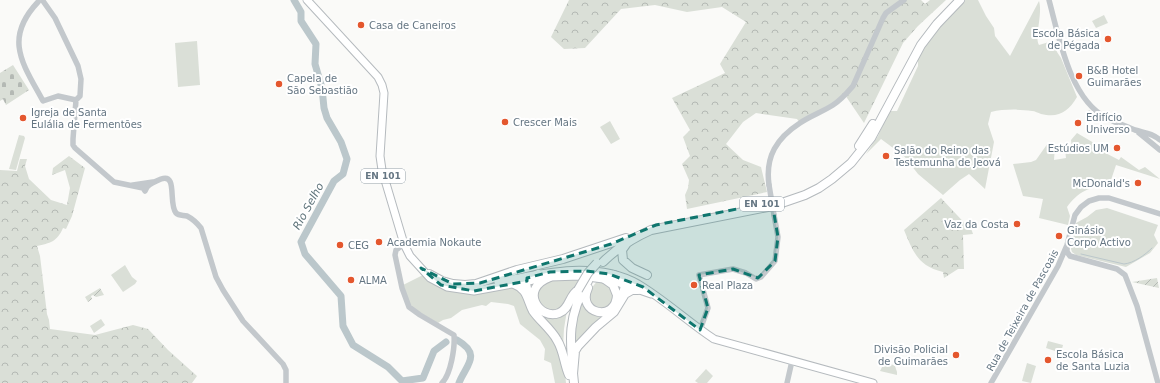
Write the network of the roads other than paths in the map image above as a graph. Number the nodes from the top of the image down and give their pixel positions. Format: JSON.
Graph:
{"nodes":[{"id":1,"x":307,"y":0,"type":"edge"},
{"id":2,"x":904,"y":0,"type":"edge"},
{"id":3,"x":954,"y":0,"type":"edge"},
{"id":4,"x":960,"y":0,"type":"edge"},
{"id":5,"x":1049,"y":0,"type":"edge"},
{"id":6,"x":40,"y":1,"type":"edge"},
{"id":7,"x":76,"y":100,"type":"junction"},
{"id":8,"x":1136,"y":130,"type":"junction"},
{"id":9,"x":1155,"y":136,"type":"junction"},
{"id":10,"x":1160,"y":140,"type":"edge"},
{"id":11,"x":1150,"y":141,"type":"junction"},
{"id":12,"x":1160,"y":150,"type":"edge"},
{"id":13,"x":154,"y":182,"type":"junction"},
{"id":14,"x":129,"y":186,"type":"junction"},
{"id":15,"x":1160,"y":214,"type":"edge"},
{"id":16,"x":627,"y":240,"type":"junction"},
{"id":17,"x":404,"y":244,"type":"junction"},
{"id":18,"x":1067,"y":245,"type":"junction"},
{"id":19,"x":408,"y":251,"type":"junction"},
{"id":20,"x":395,"y":254,"type":"junction"},
{"id":21,"x":1074,"y":258,"type":"junction"},
{"id":22,"x":600,"y":263,"type":"junction"},
{"id":23,"x":1058,"y":266,"type":"junction"},
{"id":24,"x":421,"y":268,"type":"junction"},
{"id":25,"x":429,"y":274,"type":"junction"},
{"id":26,"x":538,"y":274,"type":"junction"},
{"id":27,"x":614,"y":275,"type":"junction"},
{"id":28,"x":647,"y":275,"type":"dead end"},
{"id":29,"x":550,"y":278,"type":"junction"},
{"id":30,"x":603,"y":278,"type":"junction"},
{"id":31,"x":588,"y":281,"type":"junction"},
{"id":32,"x":527,"y":282,"type":"junction"},
{"id":33,"x":514,"y":284,"type":"junction"},
{"id":34,"x":625,"y":284,"type":"junction"},
{"id":35,"x":580,"y":290,"type":"junction"},
{"id":36,"x":638,"y":290,"type":"junction"},
{"id":37,"x":651,"y":294,"type":"junction"},
{"id":38,"x":530,"y":301,"type":"junction"},
{"id":39,"x":620,"y":302,"type":"junction"},
{"id":40,"x":700,"y":330,"type":"junction"},
{"id":41,"x":792,"y":361,"type":"junction"},
{"id":42,"x":570,"y":378,"type":"edge"},
{"id":43,"x":286,"y":383,"type":"edge"},
{"id":44,"x":442,"y":383,"type":"edge"},
{"id":45,"x":574,"y":383,"type":"edge"},
{"id":46,"x":787,"y":383,"type":"edge"},
{"id":47,"x":873,"y":383,"type":"edge"},
{"id":48,"x":991,"y":383,"type":"edge"},
{"id":49,"x":1158,"y":383,"type":"edge"}],
"edges":[{"from":1,"to":17,"type":"main road","number":"EN 101"},
{"from":2,"to":40,"type":"street","bridge":true},
{"from":3,"to":16,"type":"highway","number":"EN 101"},
{"from":4,"to":16,"type":"highway","number":"EN 101"},
{"from":5,"to":8,"type":"street"},
{"from":6,"to":7,"type":"street"},
{"from":6,"to":7,"type":"street"},
{"from":7,"to":14,"type":"street"},
{"from":8,"to":9,"type":"street"},
{"from":8,"to":11,"type":"street"},
{"from":9,"to":10,"type":"street"},
{"from":9,"to":11,"type":"street"},
{"from":11,"to":12,"type":"street"},
{"from":13,"to":14,"type":"street"},
{"from":13,"to":14,"type":"street"},
{"from":13,"to":43,"type":"street"},
{"from":15,"to":18,"type":"street","name":"Rua de Teixeira de Pascoais"},
{"from":16,"to":22,"type":"highway","number":"EN 101"},
{"from":16,"to":25,"type":"highway"},
{"from":16,"to":28,"type":"highway"},
{"from":17,"to":19,"type":"main road","number":"EN 101"},
{"from":17,"to":20,"type":"street"},
{"from":18,"to":21,"type":"street"},
{"from":18,"to":23,"type":"street","name":"Rua de Teixeira de Pascoais"},
{"from":19,"to":20,"type":"street"},
{"from":19,"to":24,"type":"main road","number":"EN 101"},
{"from":20,"to":44,"type":"street"},
{"from":21,"to":23,"type":"street"},
{"from":21,"to":49,"type":"street"},
{"from":22,"to":31,"type":"highway","number":"EN 101"},
{"from":22,"to":35,"type":"highway","number":"EN 101","bridge":true},
{"from":23,"to":48,"type":"street","name":"Rua de Teixeira de Pascoais"},
{"from":24,"to":25,"type":"main road","number":"EN 101"},
{"from":24,"to":33,"type":"main road","number":"EN 101"},
{"from":25,"to":26,"type":"main road","number":"EN 101"},
{"from":26,"to":27,"type":"main road","number":"EN 101"},
{"from":26,"to":32,"type":"highway"},
{"from":27,"to":34,"type":"highway"},
{"from":27,"to":37,"type":"main road","number":"EN 101"},
{"from":29,"to":30,"type":"main road","number":"EN 101"},
{"from":29,"to":32,"type":"main road","number":"EN 101"},
{"from":29,"to":35,"type":"highway"},
{"from":30,"to":31,"type":"highway"},
{"from":30,"to":34,"type":"main road","number":"EN 101"},
{"from":31,"to":35,"type":"highway","number":"EN 101"},
{"from":32,"to":33,"type":"main road","number":"EN 101"},
{"from":32,"to":38,"type":"highway"},
{"from":33,"to":38,"type":"highway"},
{"from":34,"to":36,"type":"main road","number":"EN 101"},
{"from":34,"to":39,"type":"highway"},
{"from":35,"to":42,"type":"highway","number":"EN 101"},
{"from":36,"to":37,"type":"main road","number":"EN 101"},
{"from":36,"to":39,"type":"highway"},
{"from":37,"to":40,"type":"main road","number":"EN 101"},
{"from":38,"to":42,"type":"highway"},
{"from":39,"to":42,"type":"highway"},
{"from":40,"to":41,"type":"main road","number":"EN 101"},
{"from":41,"to":46,"type":"street"},
{"from":41,"to":47,"type":"main road","number":"EN 101"},
{"from":42,"to":45,"type":"highway"}]}
